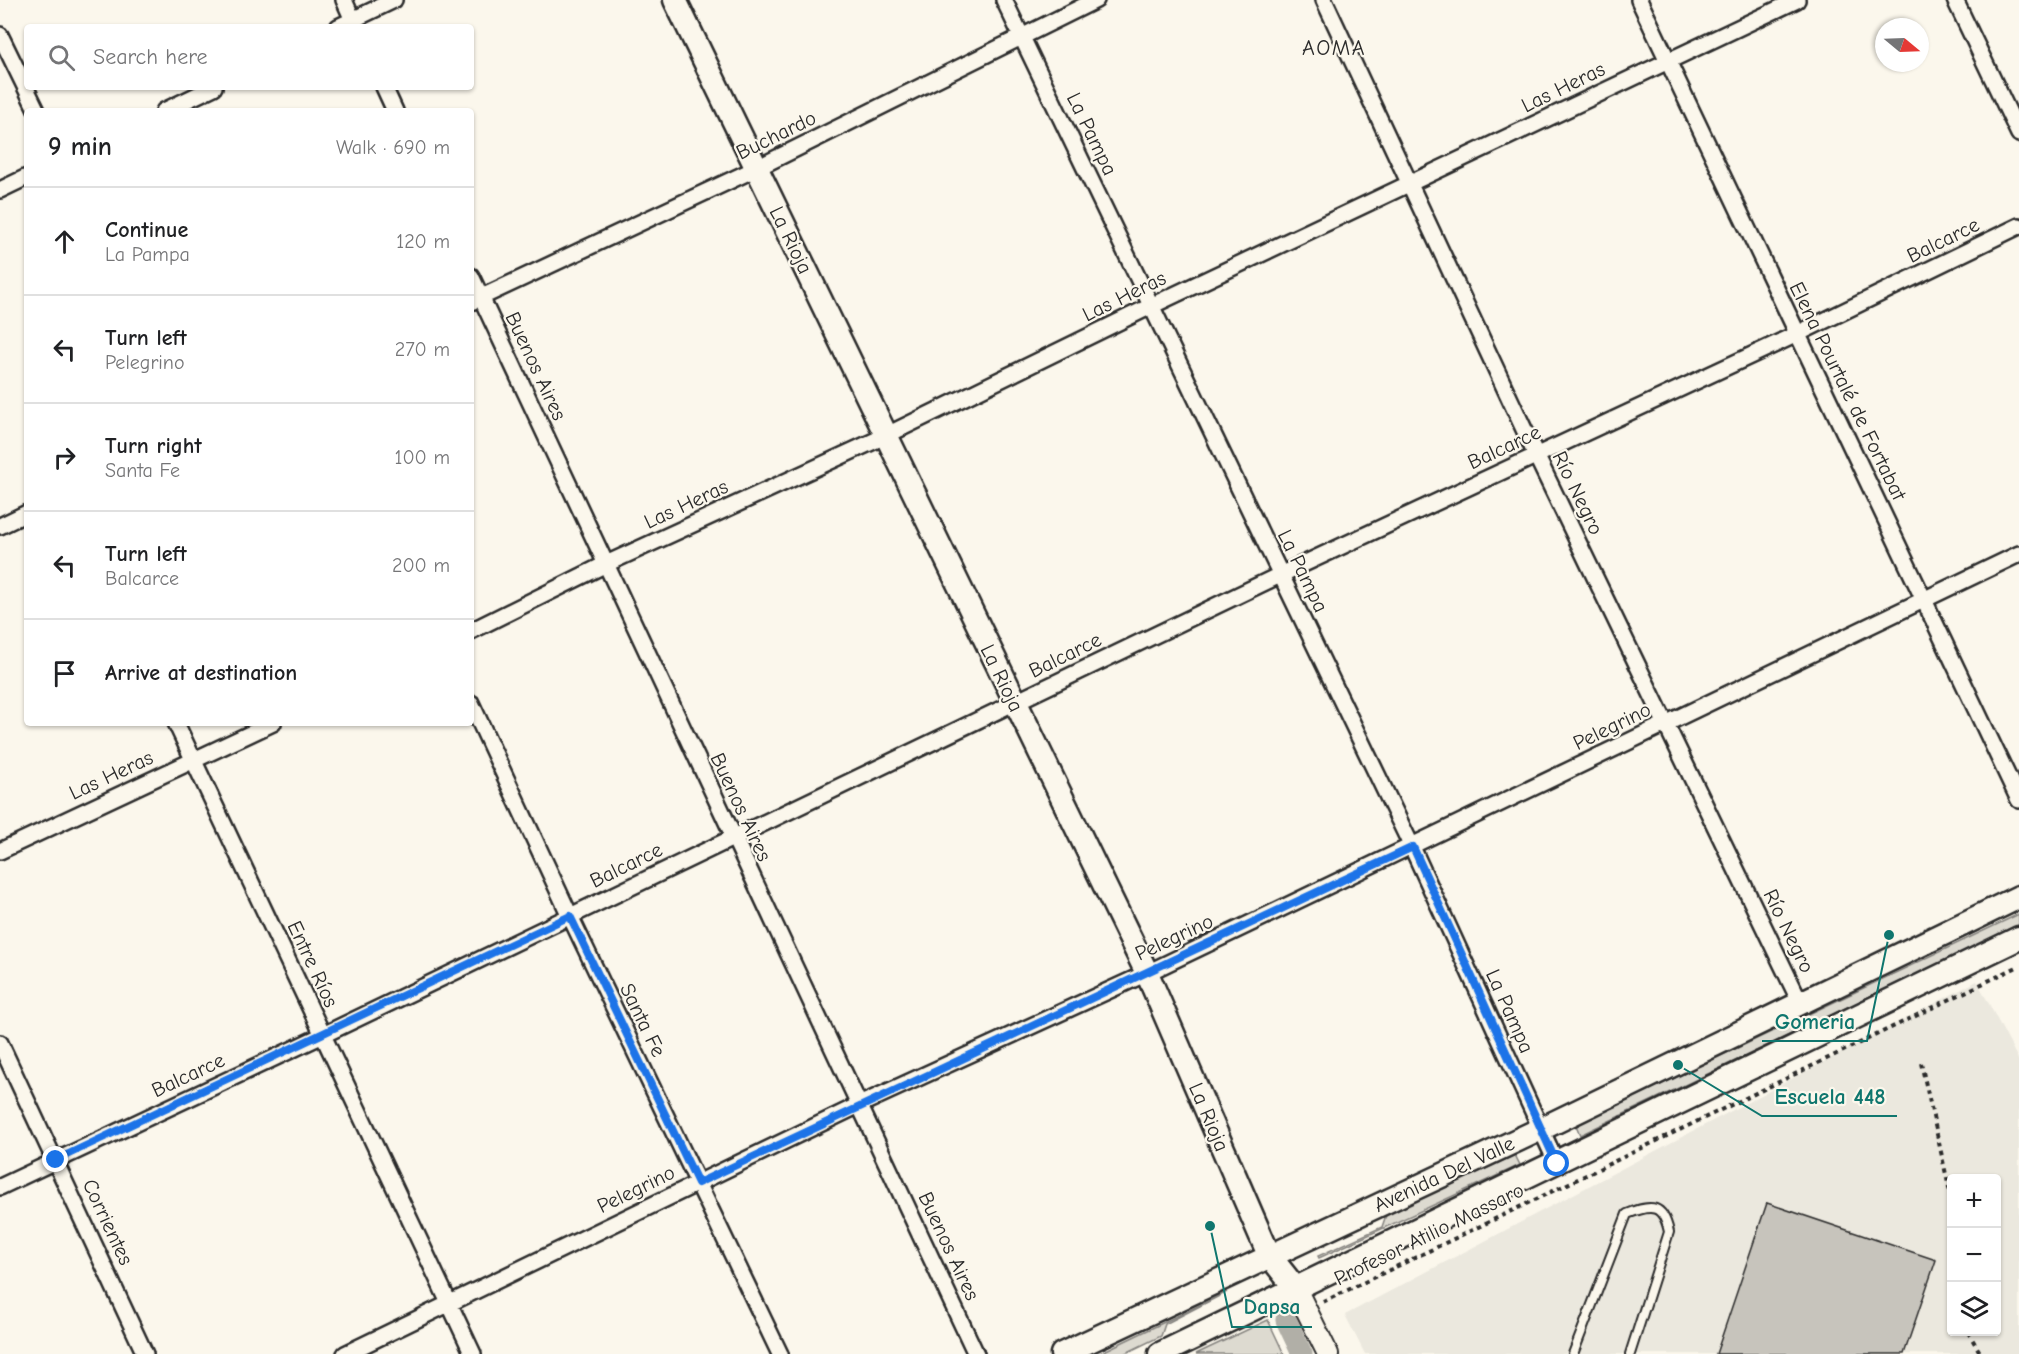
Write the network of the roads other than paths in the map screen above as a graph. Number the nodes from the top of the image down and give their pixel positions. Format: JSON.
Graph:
{"nodes":[{"id":1,"x":344,"y":0,"type":"edge"},
{"id":2,"x":394,"y":0,"type":"edge"},
{"id":3,"x":675,"y":0,"type":"edge"},
{"id":4,"x":1004,"y":0,"type":"edge"},
{"id":5,"x":1096,"y":0,"type":"edge"},
{"id":6,"x":1324,"y":0,"type":"edge"},
{"id":7,"x":1639,"y":0,"type":"edge"},
{"id":8,"x":1797,"y":0,"type":"edge"},
{"id":9,"x":1955,"y":0,"type":"edge"},
{"id":10,"x":354,"y":23,"type":"edge"},
{"id":11,"x":0,"y":34,"type":"edge"},
{"id":12,"x":1022,"y":37,"type":"junction"},
{"id":13,"x":1668,"y":60,"type":"junction"},
{"id":14,"x":24,"y":84,"type":"edge"},
{"id":15,"x":27,"y":90,"type":"edge"},
{"id":16,"x":208,"y":90,"type":"edge"},
{"id":17,"x":385,"y":90,"type":"edge"},
{"id":18,"x":36,"y":108,"type":"edge"},
{"id":19,"x":170,"y":108,"type":"edge"},
{"id":20,"x":394,"y":108,"type":"edge"},
{"id":21,"x":2019,"y":134,"type":"edge"},
{"id":22,"x":757,"y":168,"type":"junction"},
{"id":23,"x":24,"y":178,"type":"edge"},
{"id":24,"x":1411,"y":184,"type":"junction"},
{"id":25,"x":0,"y":190,"type":"edge"},
{"id":26,"x":2019,"y":226,"type":"edge"},
{"id":27,"x":476,"y":299,"type":"edge"},
{"id":28,"x":1151,"y":306,"type":"junction"},
{"id":29,"x":1797,"y":334,"type":"junction"},
{"id":30,"x":885,"y":436,"type":"junction"},
{"id":31,"x":1536,"y":455,"type":"junction"},
{"id":32,"x":24,"y":514,"type":"edge"},
{"id":33,"x":0,"y":526,"type":"edge"},
{"id":34,"x":2019,"y":554,"type":"edge"},
{"id":35,"x":606,"y":564,"type":"junction"},
{"id":36,"x":1282,"y":574,"type":"junction"},
{"id":37,"x":1924,"y":598,"type":"junction"},
{"id":38,"x":474,"y":630,"type":"edge"},
{"id":39,"x":1014,"y":702,"type":"junction"},
{"id":40,"x":474,"y":709,"type":"edge"},
{"id":41,"x":1665,"y":723,"type":"junction"},
{"id":42,"x":178,"y":726,"type":"edge"},
{"id":43,"x":266,"y":726,"type":"edge"},
{"id":44,"x":194,"y":759,"type":"junction"},
{"id":45,"x":2019,"y":801,"type":"edge"},
{"id":46,"x":732,"y":838,"type":"junction"},
{"id":47,"x":1413,"y":847,"type":"junction"},
{"id":48,"x":0,"y":851,"type":"edge"},
{"id":49,"x":2019,"y":897,"type":"edge"},
{"id":50,"x":570,"y":916,"type":"junction"},
{"id":51,"x":2019,"y":938,"type":"edge"},
{"id":52,"x":1147,"y":973,"type":"junction"},
{"id":53,"x":1800,"y":1002,"type":"junction"},
{"id":54,"x":323,"y":1035,"type":"junction"},
{"id":55,"x":0,"y":1043,"type":"edge"},
{"id":56,"x":859,"y":1105,"type":"junction"},
{"id":57,"x":1541,"y":1130,"type":"junction"},
{"id":58,"x":56,"y":1160,"type":"junction"},
{"id":59,"x":1557,"y":1164,"type":"junction"},
{"id":60,"x":698,"y":1183,"type":"junction"},
{"id":61,"x":0,"y":1187,"type":"edge"},
{"id":62,"x":1269,"y":1255,"type":"junction"},
{"id":63,"x":1296,"y":1289,"type":"junction"},
{"id":64,"x":449,"y":1303,"type":"junction"},
{"id":65,"x":145,"y":1354,"type":"edge"},
{"id":66,"x":345,"y":1354,"type":"edge"},
{"id":67,"x":473,"y":1354,"type":"edge"},
{"id":68,"x":780,"y":1354,"type":"edge"},
{"id":69,"x":976,"y":1354,"type":"edge"},
{"id":70,"x":1062,"y":1354,"type":"edge"},
{"id":71,"x":1160,"y":1354,"type":"edge"},
{"id":72,"x":1328,"y":1354,"type":"edge"},
{"id":73,"x":1573,"y":1354,"type":"edge"},
{"id":74,"x":1630,"y":1354,"type":"edge"}],
"edges":[{"from":1,"to":10,"type":"street"},
{"from":2,"to":10,"type":"street"},
{"from":3,"to":22,"type":"main road","name":"La Rioja"},
{"from":4,"to":12,"type":"street","name":"La Pampa"},
{"from":5,"to":12,"type":"street","name":"Buchardo"},
{"from":6,"to":24,"type":"street","name":"Río Negro"},
{"from":7,"to":13,"type":"street","name":"Elena Pourtalé de Fortabat"},
{"from":8,"to":13,"type":"street","name":"Las Heras"},
{"from":9,"to":21,"type":"street"},
{"from":11,"to":14,"type":"street"},
{"from":12,"to":22,"type":"street","name":"Buchardo"},
{"from":12,"to":28,"type":"street","name":"La Pampa"},
{"from":13,"to":24,"type":"street","name":"Las Heras"},
{"from":13,"to":29,"type":"street","name":"Elena Pourtalé de Fortabat"},
{"from":15,"to":18,"type":"street"},
{"from":16,"to":19,"type":"street"},
{"from":17,"to":20,"type":"street"},
{"from":22,"to":27,"type":"street","name":"Buchardo"},
{"from":22,"to":30,"type":"main road","name":"La Rioja"},
{"from":23,"to":25,"type":"street"},
{"from":24,"to":28,"type":"street","name":"Las Heras"},
{"from":24,"to":31,"type":"street","name":"Río Negro"},
{"from":26,"to":29,"type":"street","name":"Balcarce"},
{"from":27,"to":35,"type":"street","name":"Buenos Aires"},
{"from":28,"to":30,"type":"street","name":"Las Heras"},
{"from":28,"to":36,"type":"street","name":"La Pampa"},
{"from":29,"to":31,"type":"street","name":"Balcarce"},
{"from":29,"to":37,"type":"street","name":"Elena Pourtalé de Fortabat"},
{"from":30,"to":35,"type":"street","name":"Las Heras"},
{"from":30,"to":39,"type":"main road","name":"La Rioja"},
{"from":31,"to":36,"type":"street","name":"Balcarce"},
{"from":31,"to":41,"type":"street","name":"Río Negro"},
{"from":32,"to":33,"type":"street"},
{"from":34,"to":37,"type":"street","name":"Pelegrino"},
{"from":35,"to":38,"type":"street","name":"Las Heras"},
{"from":35,"to":46,"type":"street","name":"Buenos Aires"},
{"from":36,"to":39,"type":"street","name":"Balcarce"},
{"from":36,"to":47,"type":"street","name":"La Pampa"},
{"from":37,"to":41,"type":"street","name":"Pelegrino"},
{"from":37,"to":45,"type":"street","name":"Elena Pourtalé de Fortabat"},
{"from":39,"to":46,"type":"street","name":"Balcarce"},
{"from":39,"to":52,"type":"main road","name":"La Rioja"},
{"from":40,"to":50,"type":"street","name":"Santa Fe"},
{"from":41,"to":47,"type":"street","name":"Pelegrino"},
{"from":41,"to":53,"type":"street","name":"Río Negro"},
{"from":42,"to":44,"type":"street","name":"Entre Ríos"},
{"from":43,"to":44,"type":"street","name":"Las Heras"},
{"from":44,"to":48,"type":"street","name":"Las Heras"},
{"from":44,"to":54,"type":"street","name":"Entre Ríos"},
{"from":46,"to":50,"type":"street","name":"Balcarce"},
{"from":46,"to":56,"type":"street","name":"Buenos Aires"},
{"from":47,"to":52,"type":"street","name":"Pelegrino"},
{"from":47,"to":57,"type":"street","name":"La Pampa"},
{"from":49,"to":53,"type":"main road","name":"Avenida Del Valle"},
{"from":50,"to":54,"type":"street","name":"Balcarce"},
{"from":50,"to":60,"type":"street","name":"Santa Fe"},
{"from":51,"to":59,"type":"main road","name":"Avenida Del Valle"},
{"from":52,"to":56,"type":"street","name":"Pelegrino"},
{"from":52,"to":62,"type":"main road","name":"La Rioja"},
{"from":53,"to":57,"type":"main road","name":"Avenida Del Valle"},
{"from":54,"to":58,"type":"street","name":"Balcarce"},
{"from":54,"to":64,"type":"street","name":"Entre Ríos"},
{"from":55,"to":58,"type":"street","name":"Corrientes"},
{"from":56,"to":60,"type":"street","name":"Pelegrino"},
{"from":56,"to":69,"type":"street","name":"Buenos Aires"},
{"from":57,"to":59,"type":"street","name":"La Pampa"},
{"from":57,"to":62,"type":"main road","name":"Avenida Del Valle"},
{"from":58,"to":61,"type":"street","name":"Balcarce"},
{"from":58,"to":65,"type":"street","name":"Corrientes"},
{"from":59,"to":63,"type":"main road","name":"Avenida Del Valle"},
{"from":60,"to":64,"type":"street","name":"Pelegrino"},
{"from":60,"to":68,"type":"street","name":"Santa Fe"},
{"from":62,"to":63,"type":"main road","name":"La Rioja"},
{"from":62,"to":70,"type":"main road","name":"Avenida Del Valle"},
{"from":63,"to":71,"type":"main road","name":"Avenida Del Valle"},
{"from":63,"to":72,"type":"street","name":"La Rioja"},
{"from":64,"to":66,"type":"street","name":"Pelegrino"},
{"from":64,"to":67,"type":"street","name":"Entre Ríos"},
{"from":73,"to":74,"type":"lane"}]}
